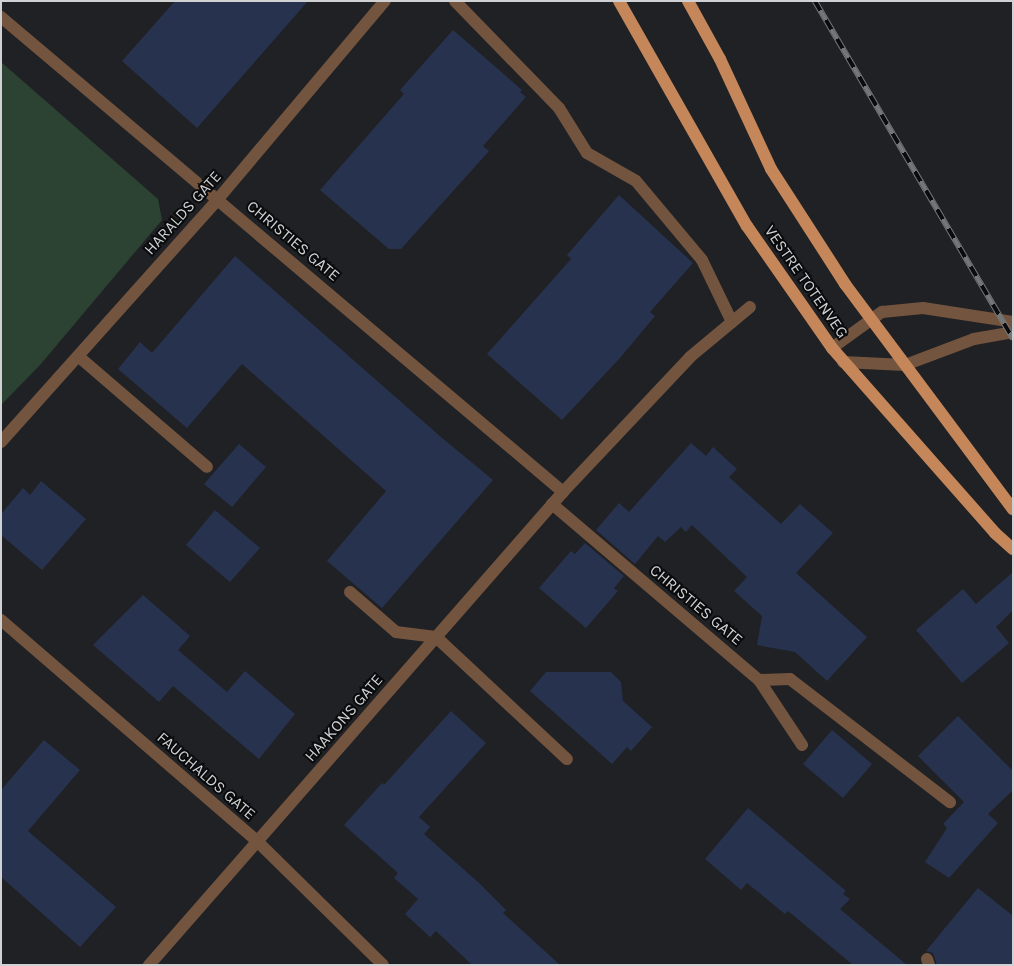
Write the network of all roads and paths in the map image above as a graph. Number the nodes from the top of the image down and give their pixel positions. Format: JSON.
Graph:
{"nodes":[{"id":1,"x":385,"y":1,"type":"edge"},
{"id":2,"x":455,"y":1,"type":"edge"},
{"id":3,"x":619,"y":1,"type":"edge"},
{"id":4,"x":688,"y":1,"type":"edge"},
{"id":5,"x":1,"y":17,"type":"edge"},
{"id":6,"x":218,"y":199,"type":"junction"},
{"id":7,"x":750,"y":307,"type":"dead end"},
{"id":8,"x":872,"y":319,"type":"junction"},
{"id":9,"x":732,"y":322,"type":"junction"},
{"id":10,"x":1013,"y":322,"type":"edge"},
{"id":11,"x":1013,"y":332,"type":"edge"},
{"id":12,"x":832,"y":348,"type":"junction"},
{"id":13,"x":78,"y":356,"type":"junction"},
{"id":14,"x":843,"y":362,"type":"junction"},
{"id":15,"x":905,"y":365,"type":"junction"},
{"id":16,"x":1,"y":442,"type":"edge"},
{"id":17,"x":207,"y":467,"type":"dead end"},
{"id":18,"x":563,"y":492,"type":"junction"},
{"id":19,"x":552,"y":504,"type":"junction"},
{"id":20,"x":1013,"y":509,"type":"edge"},
{"id":21,"x":1013,"y":549,"type":"edge"},
{"id":22,"x":350,"y":592,"type":"dead end"},
{"id":23,"x":1,"y":620,"type":"edge"},
{"id":24,"x":436,"y":638,"type":"junction"},
{"id":25,"x":759,"y":680,"type":"junction"},
{"id":26,"x":802,"y":745,"type":"dead end"},
{"id":27,"x":567,"y":759,"type":"dead end"},
{"id":28,"x":950,"y":802,"type":"dead end"},
{"id":29,"x":258,"y":842,"type":"junction"},
{"id":30,"x":149,"y":965,"type":"edge"},
{"id":31,"x":383,"y":965,"type":"edge"}],
"edges":[{"from":1,"to":6,"type":"street","name":"HARALDS GATE"},
{"from":2,"to":9,"type":"street"},
{"from":3,"to":12,"type":"main road","name":"VESTRE TOTENVEG"},
{"from":4,"to":8,"type":"main road","name":"VESTRE TOTENVEG"},
{"from":5,"to":6,"type":"street","name":"CHRISTIES GATE"},
{"from":6,"to":13,"type":"street","name":"HARALDS GATE"},
{"from":6,"to":18,"type":"street","name":"CHRISTIES GATE"},
{"from":7,"to":9,"type":"street","name":"HAAKONS GATE"},
{"from":8,"to":10,"type":"street"},
{"from":8,"to":12,"type":"street"},
{"from":8,"to":15,"type":"main road","name":"VESTRE TOTENVEG"},
{"from":9,"to":18,"type":"street","name":"HAAKONS GATE"},
{"from":11,"to":15,"type":"street"},
{"from":12,"to":14,"type":"main road","name":"VESTRE TOTENVEG"},
{"from":13,"to":16,"type":"street","name":"HARALDS GATE"},
{"from":13,"to":17,"type":"street"},
{"from":14,"to":15,"type":"street"},
{"from":14,"to":21,"type":"main road","name":"VESTRE TOTENVEG"},
{"from":15,"to":20,"type":"main road","name":"VESTRE TOTENVEG"},
{"from":18,"to":19,"type":"street","name":"HAAKONS GATE"},
{"from":19,"to":24,"type":"street","name":"HAAKONS GATE"},
{"from":19,"to":25,"type":"street","name":"CHRISTIES GATE"},
{"from":22,"to":24,"type":"street"},
{"from":23,"to":29,"type":"street","name":"FAUCHALDS GATE"},
{"from":24,"to":27,"type":"street"},
{"from":24,"to":29,"type":"street","name":"HAAKONS GATE"},
{"from":25,"to":26,"type":"street","name":"CHRISTIES GATE"},
{"from":25,"to":28,"type":"street"},
{"from":29,"to":30,"type":"street","name":"HAAKONS GATE"},
{"from":29,"to":31,"type":"street","name":"FAUCHALDS GATE"}]}
